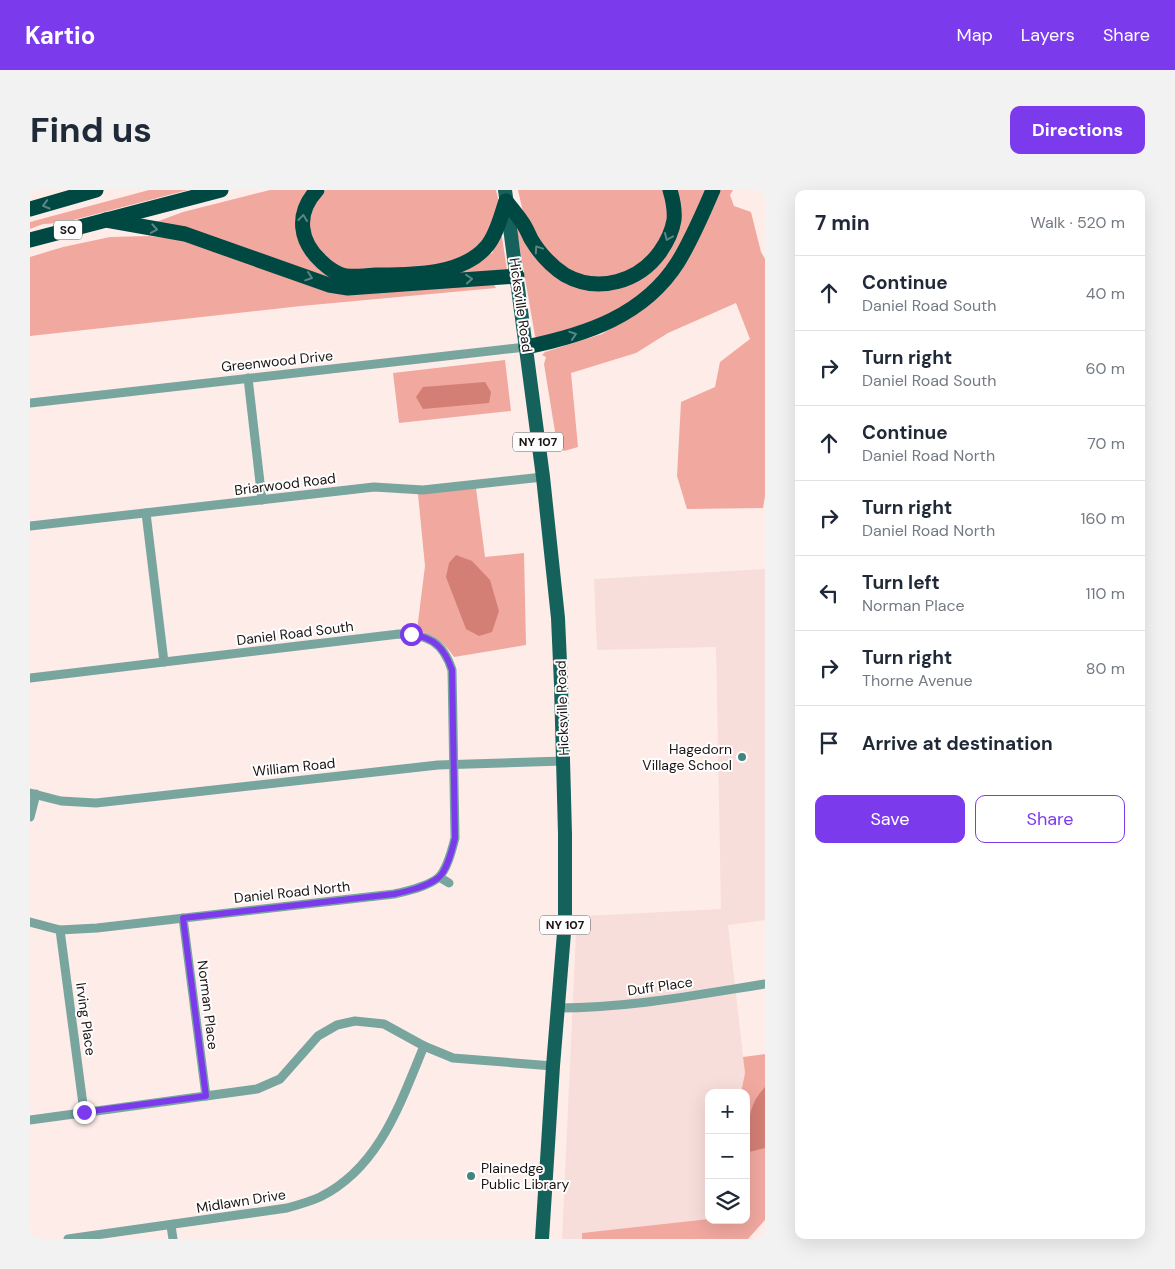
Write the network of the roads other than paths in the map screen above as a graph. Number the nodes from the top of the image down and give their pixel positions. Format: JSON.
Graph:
{"nodes":[{"id":1,"x":96,"y":190,"type":"edge"},
{"id":2,"x":221,"y":190,"type":"edge"},
{"id":3,"x":317,"y":190,"type":"edge"},
{"id":4,"x":670,"y":190,"type":"edge"},
{"id":5,"x":713,"y":190,"type":"edge"},
{"id":6,"x":505,"y":195,"type":"edge"},
{"id":7,"x":30,"y":209,"type":"edge"},
{"id":8,"x":106,"y":220,"type":"junction"},
{"id":9,"x":30,"y":240,"type":"edge"},
{"id":10,"x":517,"y":276,"type":"junction"},
{"id":11,"x":526,"y":347,"type":"junction"},
{"id":12,"x":248,"y":378,"type":"junction"},
{"id":13,"x":30,"y":403,"type":"edge"},
{"id":14,"x":542,"y":477,"type":"junction"},
{"id":15,"x":262,"y":500,"type":"junction"},
{"id":16,"x":146,"y":514,"type":"junction"},
{"id":17,"x":30,"y":526,"type":"edge"},
{"id":18,"x":164,"y":662,"type":"junction"},
{"id":19,"x":30,"y":678,"type":"edge"},
{"id":20,"x":563,"y":761,"type":"junction"},
{"id":21,"x":454,"y":764,"type":"junction"},
{"id":22,"x":33,"y":793,"type":"edge"},
{"id":23,"x":30,"y":817,"type":"edge"},
{"id":24,"x":439,"y":877,"type":"junction"},
{"id":25,"x":449,"y":884,"type":"dead end"},
{"id":26,"x":183,"y":918,"type":"junction"},
{"id":27,"x":30,"y":922,"type":"edge"},
{"id":28,"x":60,"y":930,"type":"junction"},
{"id":29,"x":765,"y":984,"type":"edge"},
{"id":30,"x":557,"y":1012,"type":"junction"},
{"id":31,"x":424,"y":1046,"type":"junction"},
{"id":32,"x":553,"y":1066,"type":"junction"},
{"id":33,"x":206,"y":1096,"type":"junction"},
{"id":34,"x":84,"y":1112,"type":"junction"},
{"id":35,"x":30,"y":1120,"type":"edge"},
{"id":36,"x":171,"y":1226,"type":"junction"},
{"id":37,"x":543,"y":1235,"type":"edge"},
{"id":38,"x":68,"y":1239,"type":"edge"},
{"id":39,"x":173,"y":1239,"type":"edge"}],
"edges":[{"from":1,"to":7,"type":"highway","number":"SO","one_way":true},
{"from":2,"to":8,"type":"highway","number":"SO"},
{"from":6,"to":3,"type":"highway","one_way":true},
{"from":4,"to":6,"type":"highway","one_way":true},
{"from":11,"to":5,"type":"highway","one_way":true},
{"from":6,"to":10,"type":"main road","name":"Hicksville Road","number":"NY 107"},
{"from":8,"to":9,"type":"highway","number":"SO"},
{"from":8,"to":10,"type":"highway","one_way":true},
{"from":10,"to":11,"type":"main road","name":"Hicksville Road","number":"NY 107"},
{"from":11,"to":12,"type":"street","name":"Greenwood Drive"},
{"from":11,"to":14,"type":"main road","name":"Hicksville Road","number":"NY 107"},
{"from":12,"to":13,"type":"street","name":"Greenwood Drive"},
{"from":12,"to":15,"type":"street"},
{"from":14,"to":15,"type":"street","name":"Briarwood Road"},
{"from":14,"to":20,"type":"main road","name":"Hicksville Road","number":"NY 107"},
{"from":15,"to":16,"type":"street","name":"Briarwood Road"},
{"from":16,"to":17,"type":"street","name":"Briarwood Road"},
{"from":16,"to":18,"type":"street"},
{"from":18,"to":19,"type":"street","name":"Daniel Road South"},
{"from":18,"to":21,"type":"street","name":"Daniel Road South"},
{"from":20,"to":21,"type":"street","name":"William Road"},
{"from":20,"to":30,"type":"main road","name":"Hicksville Road","number":"NY 107"},
{"from":21,"to":22,"type":"street","name":"William Road"},
{"from":21,"to":24,"type":"street"},
{"from":22,"to":23,"type":"street"},
{"from":24,"to":25,"type":"street"},
{"from":24,"to":26,"type":"street","name":"Daniel Road North"},
{"from":26,"to":28,"type":"street","name":"Daniel Road North"},
{"from":26,"to":33,"type":"street","name":"Norman Place"},
{"from":27,"to":28,"type":"street","name":"Daniel Road North"},
{"from":28,"to":34,"type":"street","name":"Irving Place"},
{"from":29,"to":30,"type":"street","name":"Duff Place"},
{"from":30,"to":32,"type":"main road","name":"Hicksville Road"},
{"from":31,"to":32,"type":"street"},
{"from":31,"to":33,"type":"street"},
{"from":31,"to":36,"type":"street","name":"Midlawn Drive"},
{"from":32,"to":37,"type":"main road","name":"Hicksville Road"},
{"from":33,"to":34,"type":"street"},
{"from":34,"to":35,"type":"street"},
{"from":36,"to":38,"type":"street","name":"Midlawn Drive"},
{"from":36,"to":39,"type":"street"}]}
